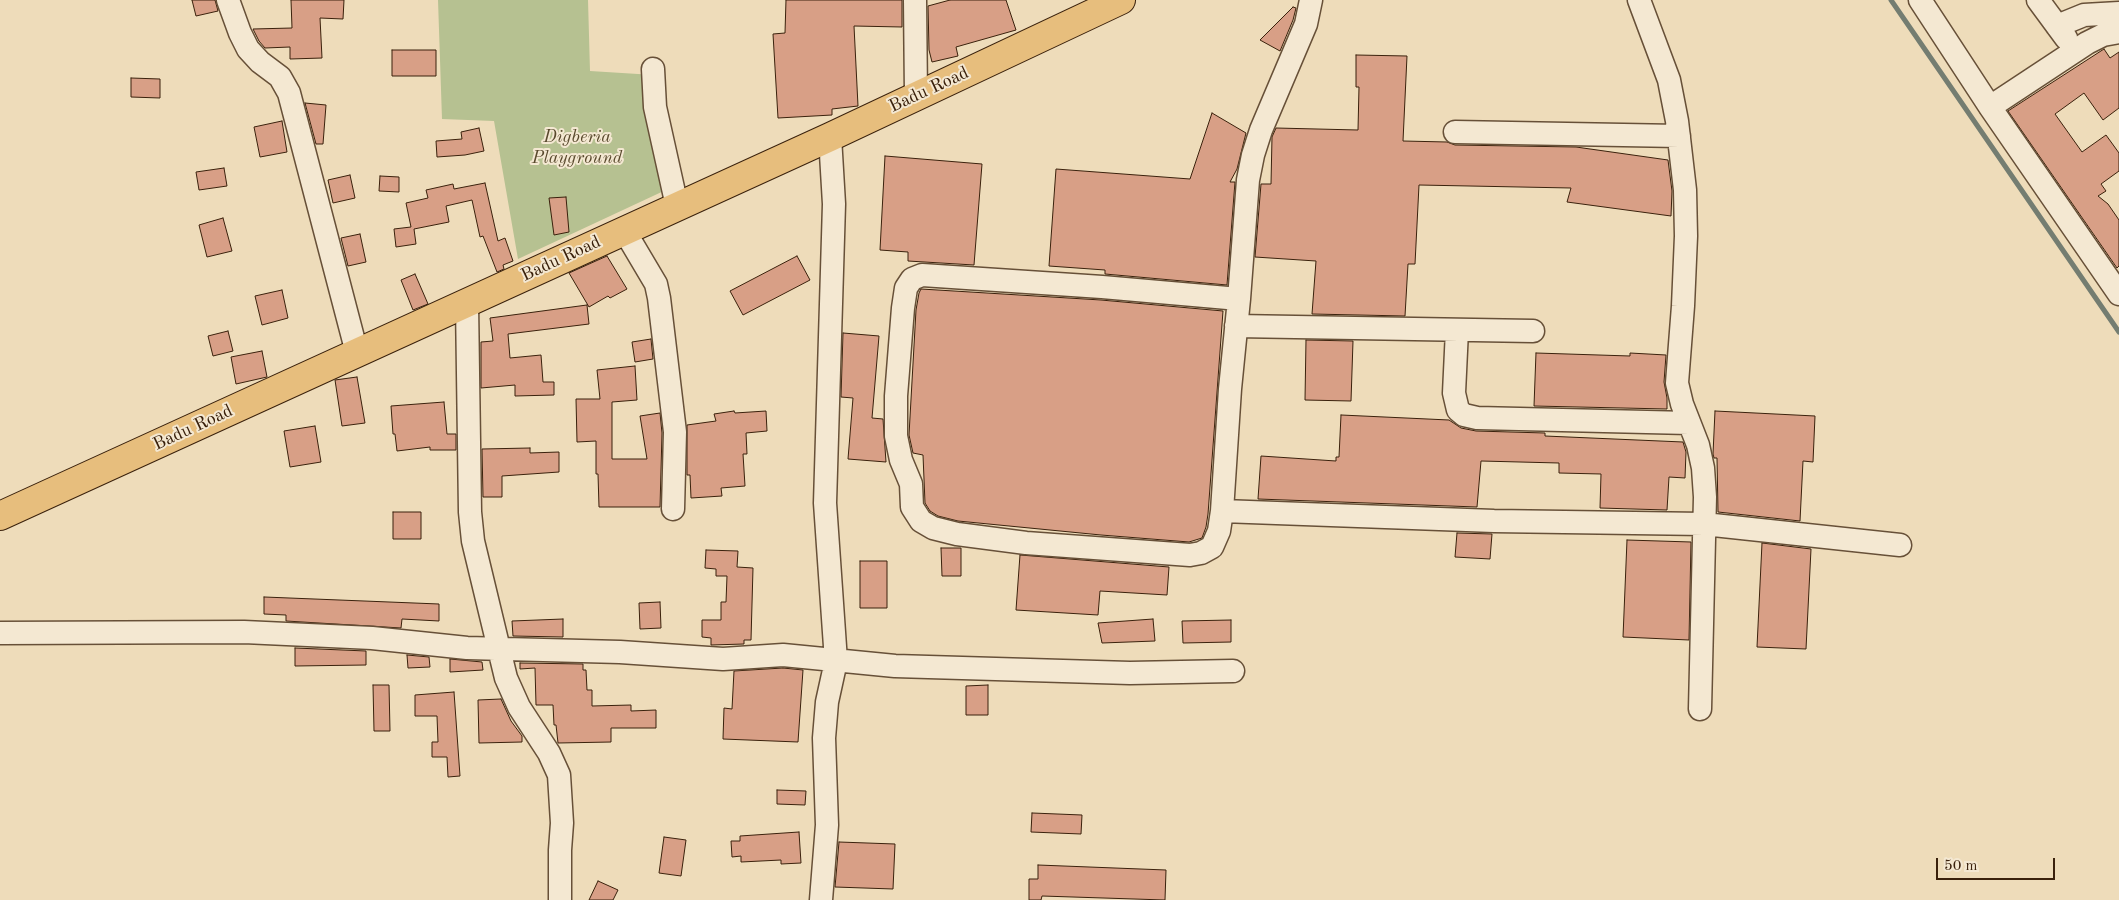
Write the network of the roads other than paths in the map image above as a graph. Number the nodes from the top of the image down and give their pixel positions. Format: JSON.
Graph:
{"nodes":[{"id":1,"x":228,"y":0,"type":"edge"},
{"id":2,"x":915,"y":0,"type":"edge"},
{"id":3,"x":1121,"y":0,"type":"edge"},
{"id":4,"x":1311,"y":0,"type":"edge"},
{"id":5,"x":1639,"y":0,"type":"edge"},
{"id":6,"x":1920,"y":0,"type":"edge"},
{"id":7,"x":2038,"y":0,"type":"edge"},
{"id":8,"x":2119,"y":13,"type":"edge"},
{"id":9,"x":2057,"y":26,"type":"junction"},
{"id":10,"x":2119,"y":32,"type":"edge"},
{"id":11,"x":2075,"y":51,"type":"junction"},
{"id":12,"x":653,"y":69,"type":"dead end"},
{"id":13,"x":916,"y":96,"type":"junction"},
{"id":14,"x":1990,"y":107,"type":"junction"},
{"id":15,"x":1455,"y":132,"type":"dead end"},
{"id":16,"x":1679,"y":136,"type":"junction"},
{"id":17,"x":830,"y":137,"type":"junction"},
{"id":18,"x":676,"y":206,"type":"junction"},
{"id":19,"x":624,"y":230,"type":"junction"},
{"id":20,"x":2116,"y":284,"type":"edge"},
{"id":21,"x":1239,"y":299,"type":"junction"},
{"id":22,"x":467,"y":303,"type":"junction"},
{"id":23,"x":1236,"y":326,"type":"junction"},
{"id":24,"x":1457,"y":330,"type":"junction"},
{"id":25,"x":1533,"y":331,"type":"dead end"},
{"id":26,"x":357,"y":353,"type":"junction"},
{"id":27,"x":1689,"y":424,"type":"junction"},
{"id":28,"x":673,"y":509,"type":"dead end"},
{"id":29,"x":1222,"y":511,"type":"junction"},
{"id":30,"x":0,"y":516,"type":"edge"},
{"id":31,"x":1704,"y":524,"type":"junction"},
{"id":32,"x":1900,"y":545,"type":"dead end"},
{"id":33,"x":0,"y":633,"type":"edge"},
{"id":34,"x":498,"y":649,"type":"junction"},
{"id":35,"x":836,"y":661,"type":"junction"},
{"id":36,"x":1233,"y":671,"type":"dead end"},
{"id":37,"x":1700,"y":709,"type":"dead end"},
{"id":38,"x":560,"y":900,"type":"edge"},
{"id":39,"x":821,"y":900,"type":"edge"}],
"edges":[{"from":1,"to":26,"type":"street"},
{"from":2,"to":13,"type":"street"},
{"from":3,"to":13,"type":"main road","name":"Badu Road"},
{"from":4,"to":21,"type":"street"},
{"from":5,"to":16,"type":"street"},
{"from":6,"to":14,"type":"street"},
{"from":7,"to":9,"type":"street"},
{"from":8,"to":9,"type":"street"},
{"from":9,"to":11,"type":"street"},
{"from":10,"to":11,"type":"street"},
{"from":11,"to":14,"type":"street"},
{"from":12,"to":18,"type":"street"},
{"from":13,"to":17,"type":"main road","name":"Badu Road"},
{"from":14,"to":20,"type":"street"},
{"from":15,"to":16,"type":"street"},
{"from":16,"to":27,"type":"street"},
{"from":17,"to":18,"type":"main road","name":"Badu Road"},
{"from":17,"to":35,"type":"street"},
{"from":18,"to":19,"type":"main road","name":"Badu Road"},
{"from":19,"to":22,"type":"main road","name":"Badu Road"},
{"from":19,"to":28,"type":"street"},
{"from":21,"to":23,"type":"street"},
{"from":21,"to":29,"type":"street"},
{"from":22,"to":26,"type":"main road","name":"Badu Road"},
{"from":22,"to":34,"type":"street"},
{"from":23,"to":24,"type":"street"},
{"from":23,"to":29,"type":"street"},
{"from":24,"to":25,"type":"street"},
{"from":24,"to":27,"type":"street"},
{"from":26,"to":30,"type":"main road","name":"Badu Road"},
{"from":27,"to":31,"type":"street"},
{"from":29,"to":31,"type":"street"},
{"from":31,"to":32,"type":"street"},
{"from":31,"to":37,"type":"street"},
{"from":33,"to":34,"type":"street"},
{"from":34,"to":35,"type":"street"},
{"from":34,"to":38,"type":"street"},
{"from":35,"to":36,"type":"street"},
{"from":35,"to":39,"type":"street"}]}
